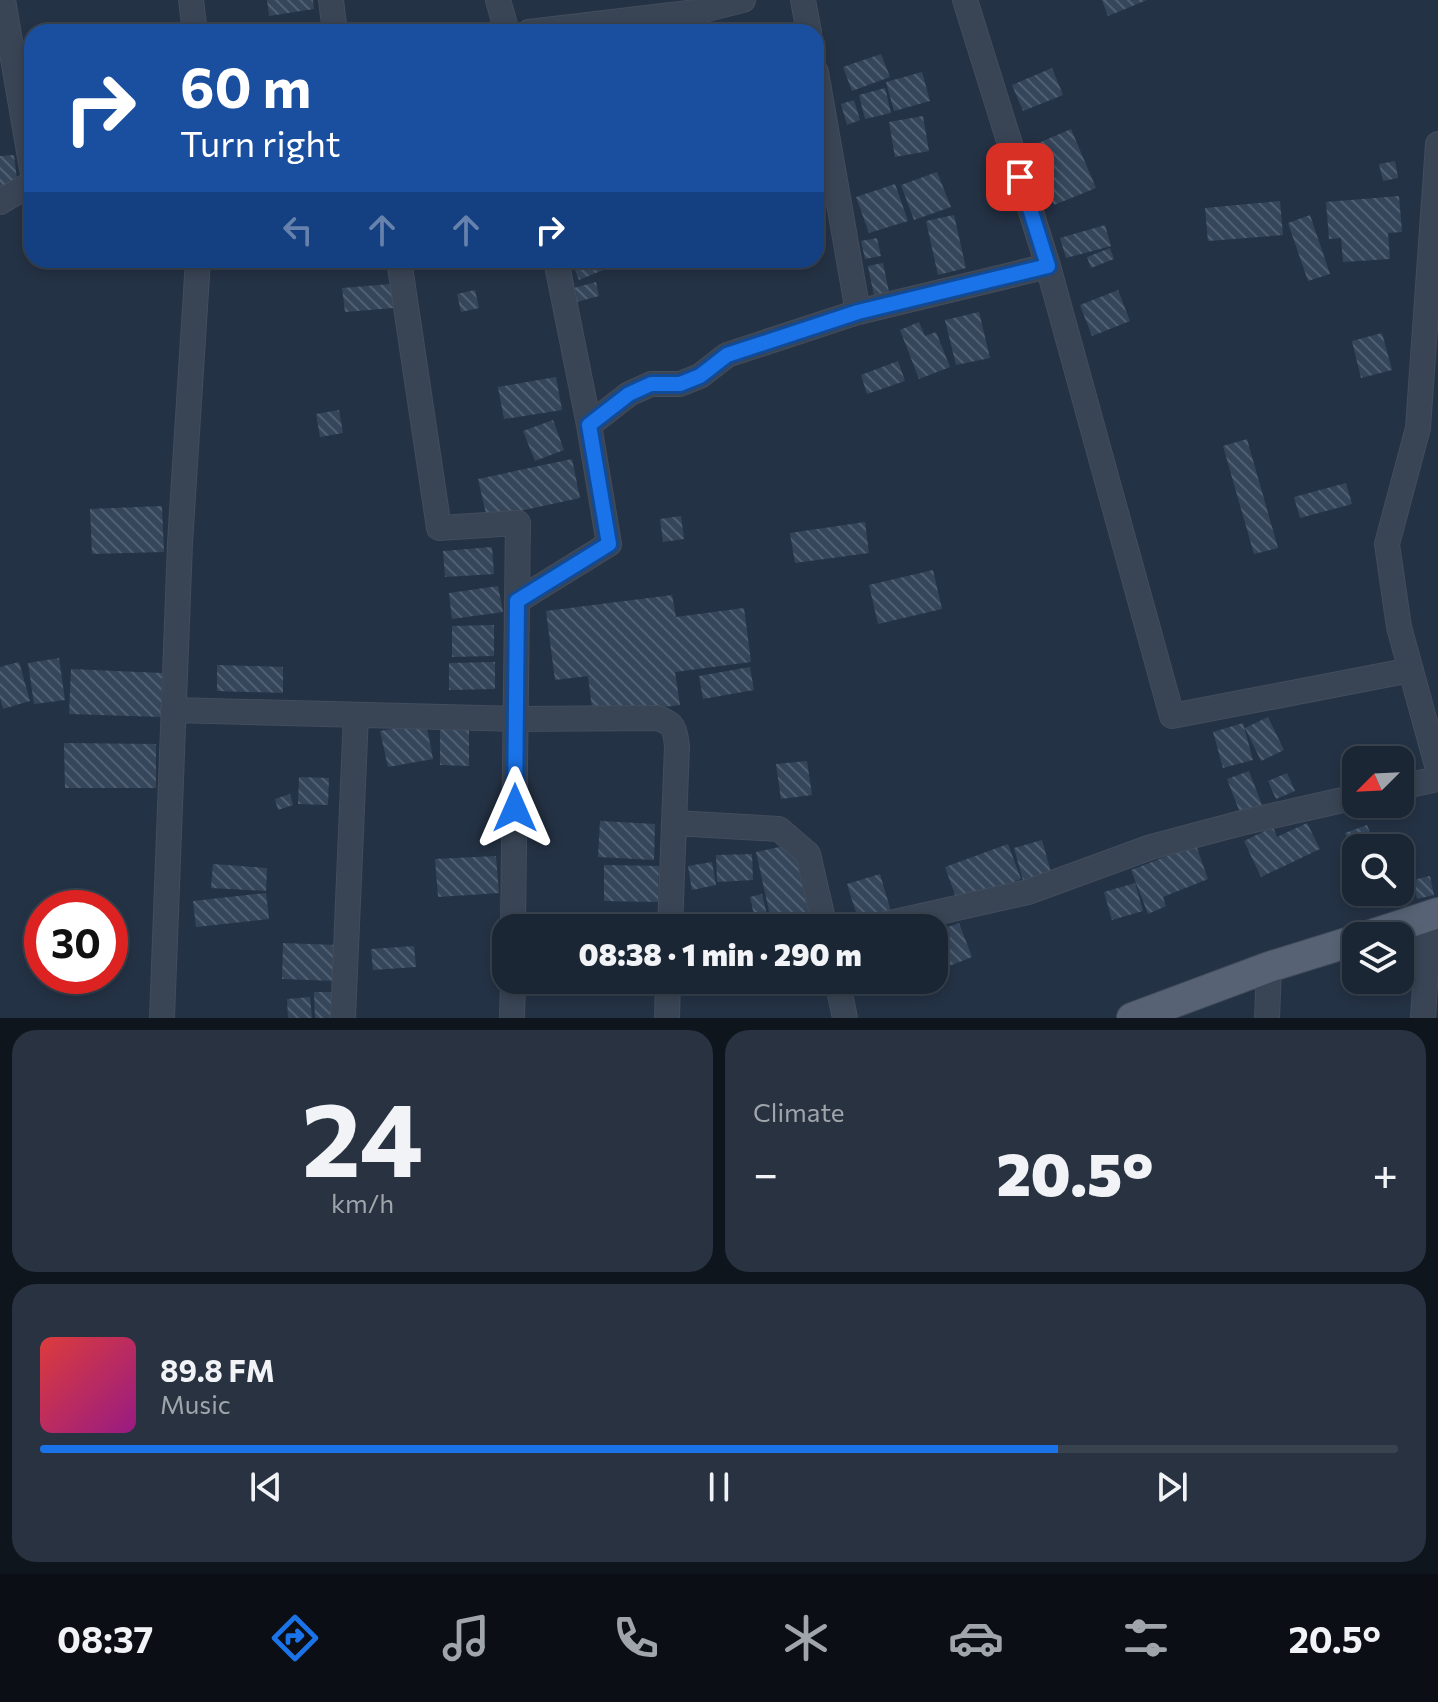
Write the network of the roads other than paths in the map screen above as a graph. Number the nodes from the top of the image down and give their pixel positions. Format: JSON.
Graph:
{"nodes":[{"id":1,"x":3,"y":0,"type":"edge"},
{"id":2,"x":191,"y":0,"type":"edge"},
{"id":3,"x":331,"y":0,"type":"edge"},
{"id":4,"x":498,"y":0,"type":"edge"},
{"id":5,"x":743,"y":0,"type":"edge"},
{"id":6,"x":803,"y":0,"type":"edge"},
{"id":7,"x":965,"y":0,"type":"edge"},
{"id":8,"x":657,"y":8,"type":"edge"},
{"id":9,"x":194,"y":24,"type":"edge"},
{"id":10,"x":334,"y":24,"type":"edge"},
{"id":11,"x":505,"y":24,"type":"edge"},
{"id":12,"x":572,"y":24,"type":"edge"},
{"id":13,"x":808,"y":24,"type":"edge"},
{"id":14,"x":824,"y":118,"type":"edge"},
{"id":15,"x":24,"y":122,"type":"edge"},
{"id":16,"x":1438,"y":144,"type":"edge"},
{"id":17,"x":24,"y":188,"type":"edge"},
{"id":18,"x":0,"y":202,"type":"edge"},
{"id":19,"x":1048,"y":266,"type":"junction"},
{"id":20,"x":197,"y":268,"type":"edge"},
{"id":21,"x":400,"y":268,"type":"edge"},
{"id":22,"x":558,"y":268,"type":"edge"},
{"id":23,"x":858,"y":312,"type":"junction"},
{"id":24,"x":589,"y":425,"type":"junction"},
{"id":25,"x":517,"y":601,"type":"junction"},
{"id":26,"x":1411,"y":670,"type":"junction"},
{"id":27,"x":173,"y":710,"type":"junction"},
{"id":28,"x":356,"y":715,"type":"junction"},
{"id":29,"x":516,"y":719,"type":"junction"},
{"id":30,"x":1438,"y":769,"type":"edge"},
{"id":31,"x":1438,"y":779,"type":"edge"},
{"id":32,"x":1414,"y":784,"type":"edge"},
{"id":33,"x":1342,"y":800,"type":"edge"},
{"id":34,"x":674,"y":823,"type":"junction"},
{"id":35,"x":513,"y":914,"type":"edge"},
{"id":36,"x":671,"y":914,"type":"edge"},
{"id":37,"x":822,"y":914,"type":"edge"},
{"id":38,"x":930,"y":914,"type":"edge"},
{"id":39,"x":1432,"y":916,"type":"edge"},
{"id":40,"x":1413,"y":922,"type":"edge"},
{"id":41,"x":1342,"y":944,"type":"edge"},
{"id":42,"x":1269,"y":967,"type":"junction"},
{"id":43,"x":513,"y":994,"type":"edge"},
{"id":44,"x":668,"y":994,"type":"edge"},
{"id":45,"x":840,"y":994,"type":"edge"},
{"id":46,"x":162,"y":1018,"type":"edge"},
{"id":47,"x":343,"y":1018,"type":"edge"},
{"id":48,"x":512,"y":1018,"type":"edge"},
{"id":49,"x":667,"y":1018,"type":"edge"},
{"id":50,"x":845,"y":1018,"type":"edge"},
{"id":51,"x":1132,"y":1018,"type":"edge"},
{"id":52,"x":1267,"y":1018,"type":"edge"},
{"id":53,"x":1423,"y":1018,"type":"edge"}],
"edges":[{"from":1,"to":15,"type":"street"},
{"from":2,"to":9,"type":"street"},
{"from":3,"to":10,"type":"street"},
{"from":4,"to":11,"type":"street"},
{"from":5,"to":8,"type":"street"},
{"from":6,"to":13,"type":"street"},
{"from":7,"to":19,"type":"street"},
{"from":8,"to":12,"type":"street"},
{"from":14,"to":23,"type":"street"},
{"from":16,"to":26,"type":"street"},
{"from":17,"to":18,"type":"street"},
{"from":19,"to":23,"type":"street"},
{"from":19,"to":26,"type":"street"},
{"from":20,"to":27,"type":"street"},
{"from":21,"to":25,"type":"street"},
{"from":22,"to":24,"type":"street"},
{"from":23,"to":24,"type":"street"},
{"from":24,"to":25,"type":"street"},
{"from":25,"to":29,"type":"street"},
{"from":26,"to":30,"type":"street"},
{"from":27,"to":28,"type":"street"},
{"from":27,"to":46,"type":"street"},
{"from":28,"to":29,"type":"street"},
{"from":28,"to":47,"type":"street"},
{"from":29,"to":34,"type":"street"},
{"from":29,"to":35,"type":"street"},
{"from":31,"to":32,"type":"street"},
{"from":33,"to":38,"type":"street"},
{"from":34,"to":36,"type":"street"},
{"from":34,"to":37,"type":"street"},
{"from":39,"to":40,"type":"main road"},
{"from":39,"to":53,"type":"street"},
{"from":41,"to":42,"type":"main road"},
{"from":42,"to":51,"type":"main road"},
{"from":42,"to":52,"type":"street"},
{"from":43,"to":48,"type":"street"},
{"from":44,"to":49,"type":"street"},
{"from":45,"to":50,"type":"street"}]}
